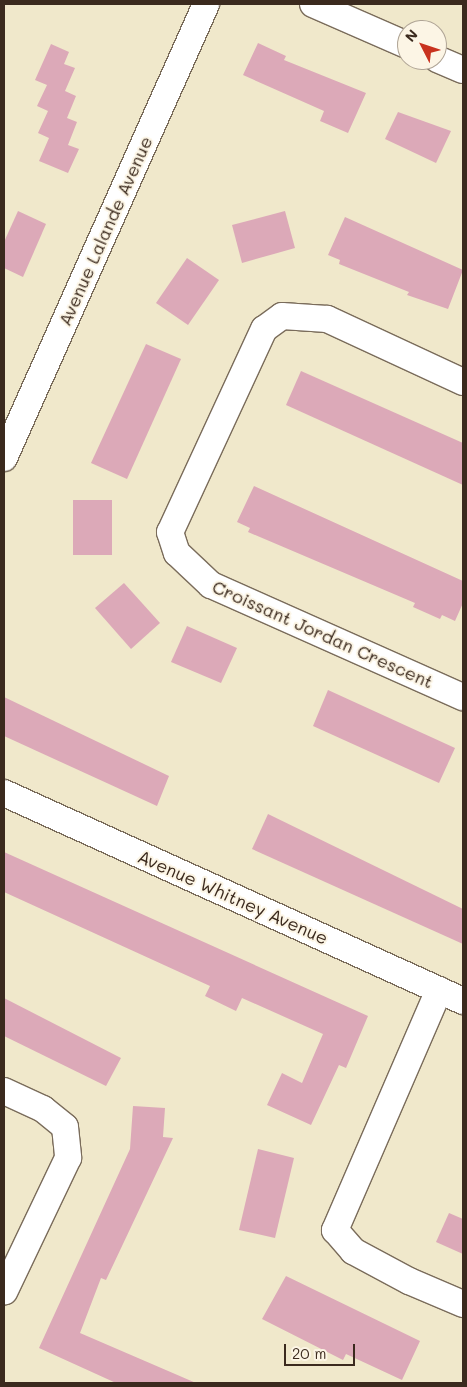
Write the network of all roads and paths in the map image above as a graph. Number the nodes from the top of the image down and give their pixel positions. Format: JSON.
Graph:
{"nodes":[{"id":1,"x":206,"y":4,"type":"edge"},
{"id":2,"x":313,"y":4,"type":"edge"},
{"id":3,"x":397,"y":41,"type":"edge"},
{"id":4,"x":447,"y":63,"type":"edge"},
{"id":5,"x":463,"y":70,"type":"edge"},
{"id":6,"x":463,"y":382,"type":"edge"},
{"id":7,"x":4,"y":458,"type":"edge"},
{"id":8,"x":463,"y":697,"type":"edge"},
{"id":9,"x":4,"y":793,"type":"edge"},
{"id":10,"x":439,"y":990,"type":"junction"},
{"id":11,"x":463,"y":1001,"type":"edge"},
{"id":12,"x":4,"y":1091,"type":"edge"},
{"id":13,"x":4,"y":1292,"type":"edge"},
{"id":14,"x":463,"y":1304,"type":"edge"}],
"edges":[{"from":1,"to":7,"type":"street","name":"Avenue Lalande Avenue"},
{"from":2,"to":3,"type":"street"},
{"from":4,"to":5,"type":"street"},
{"from":6,"to":8,"type":"street","name":"Croissant Jordan Crescent"},
{"from":9,"to":10,"type":"street","name":"Avenue Whitney Avenue"},
{"from":10,"to":11,"type":"street","name":"Avenue Whitney Avenue"},
{"from":10,"to":14,"type":"street"},
{"from":12,"to":13,"type":"street"}]}
